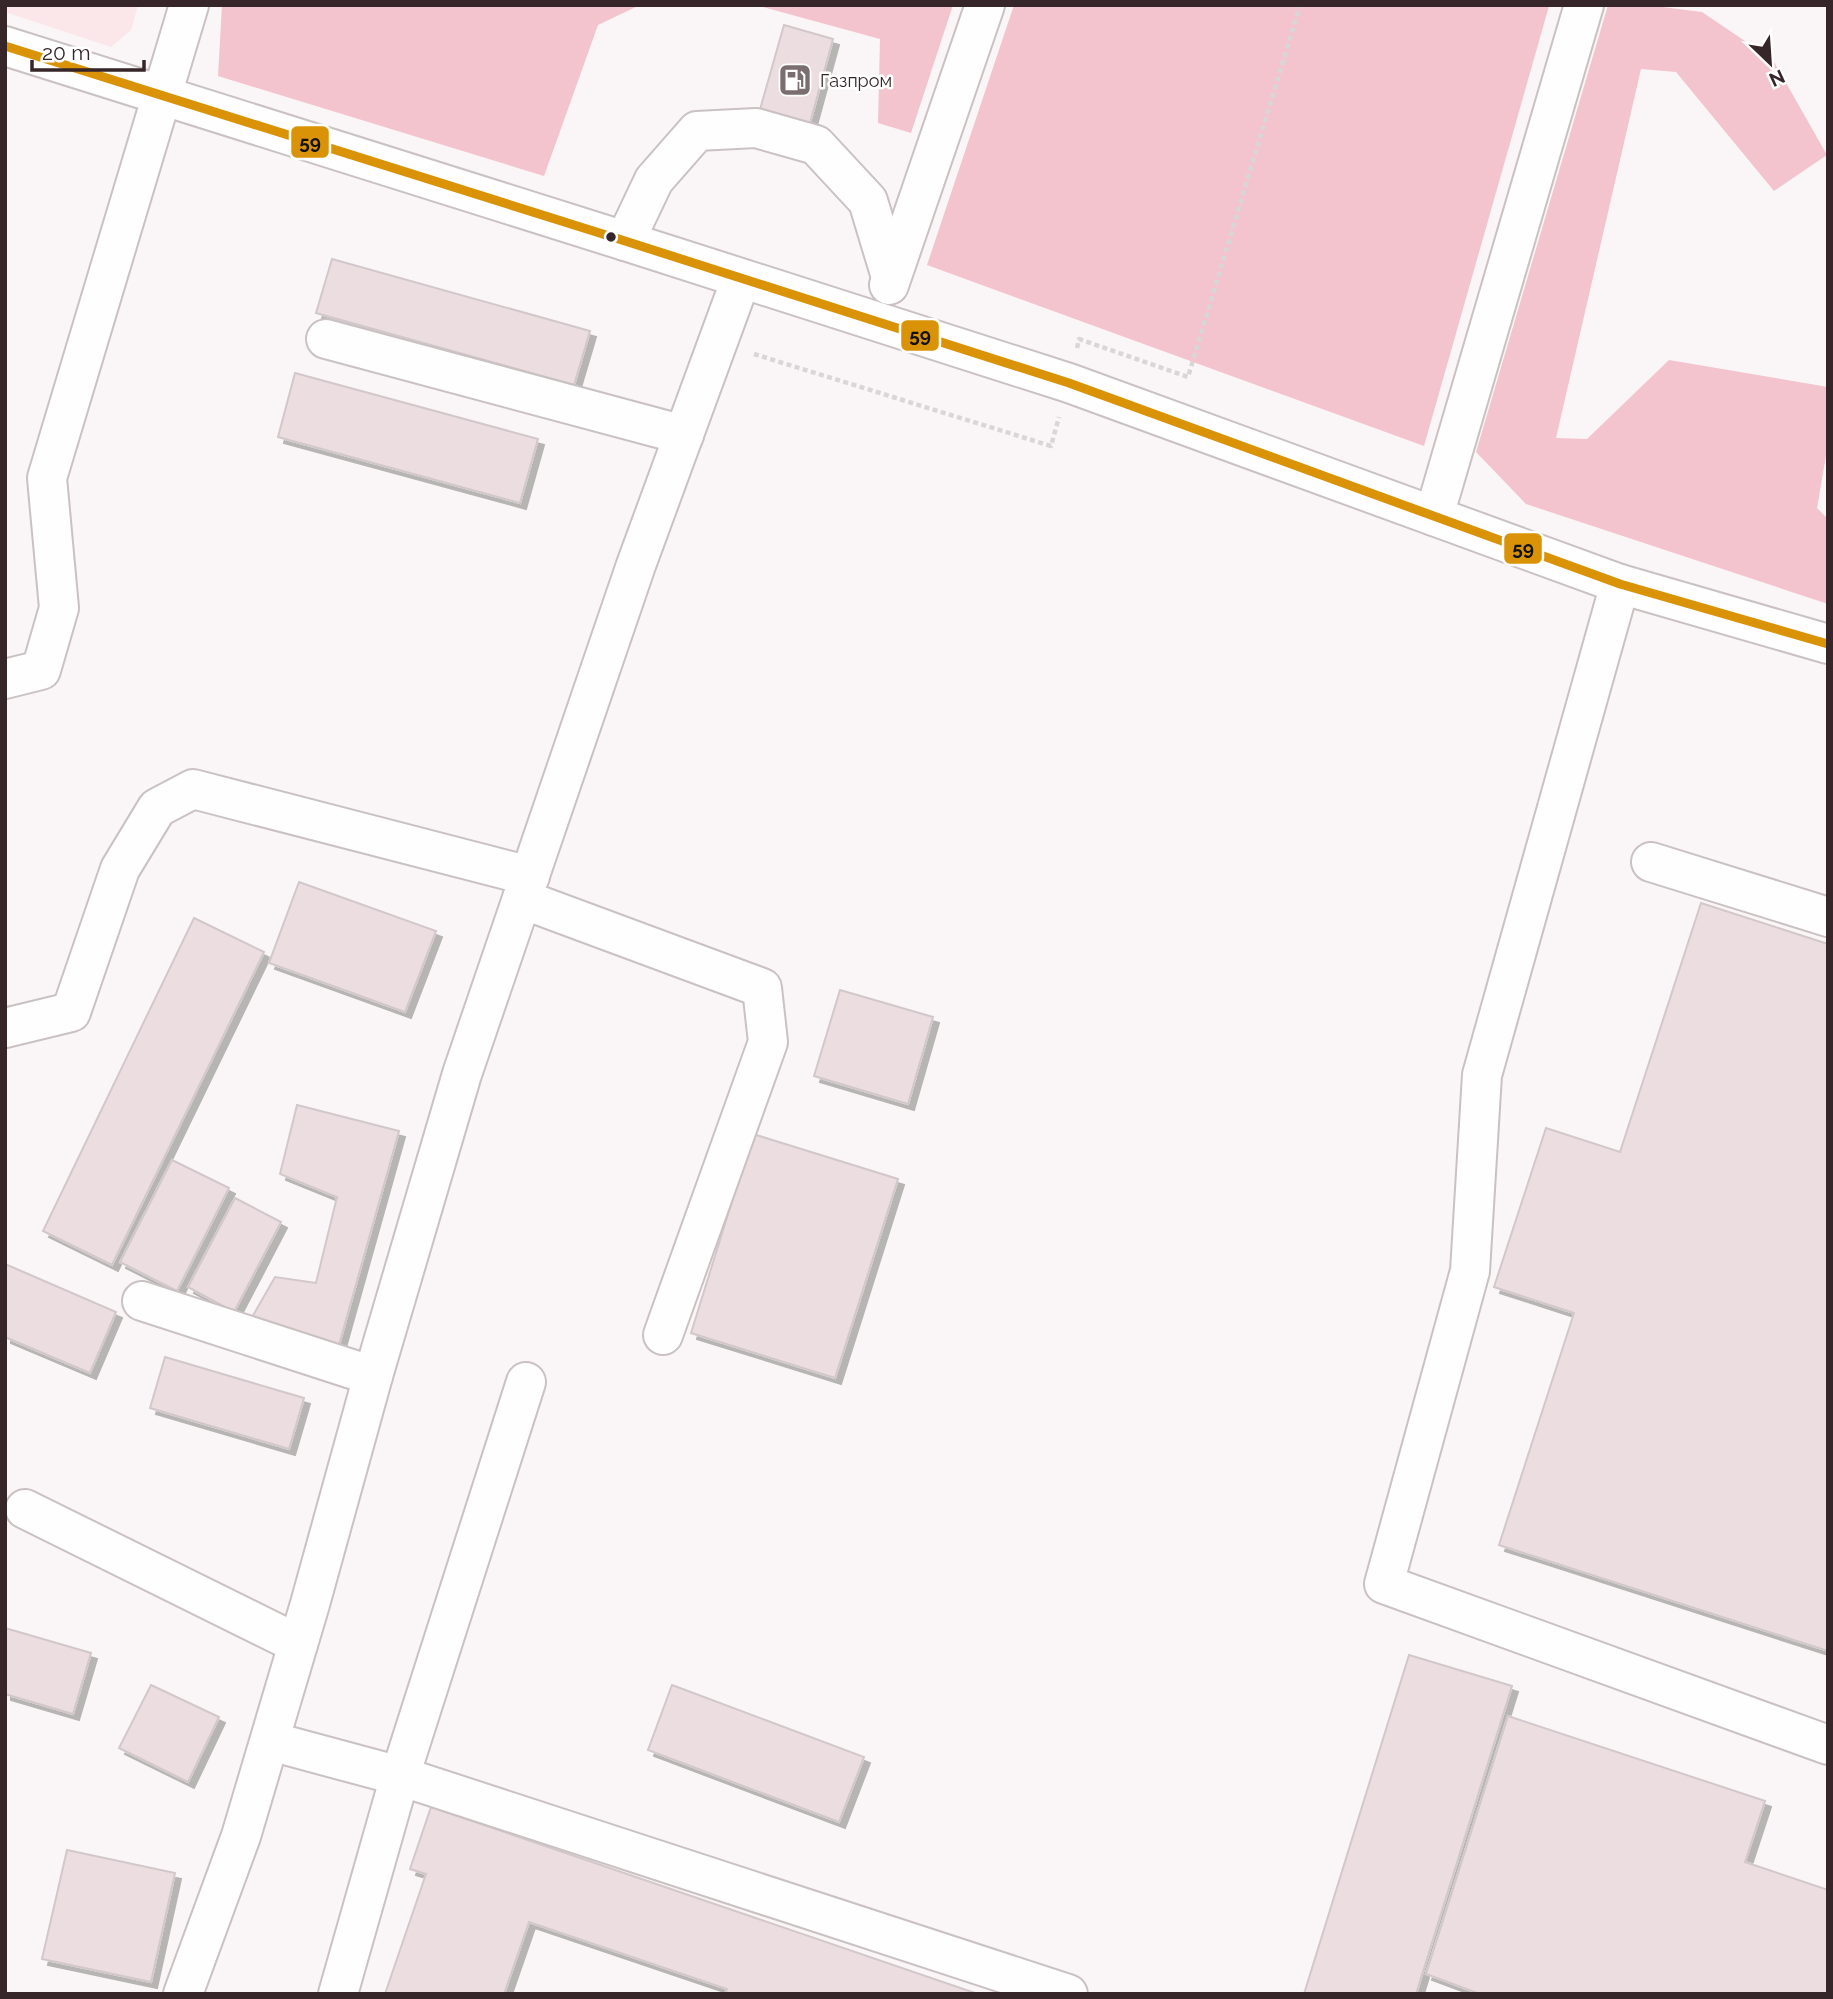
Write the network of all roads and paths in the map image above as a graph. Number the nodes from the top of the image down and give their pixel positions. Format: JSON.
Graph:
{"nodes":[{"id":1,"x":189,"y":5,"type":"edge"},
{"id":2,"x":985,"y":5,"type":"edge"},
{"id":3,"x":1300,"y":5,"type":"edge"},
{"id":4,"x":1584,"y":5,"type":"edge"},
{"id":5,"x":5,"y":46,"type":"edge"},
{"id":6,"x":161,"y":94,"type":"junction"},
{"id":7,"x":625,"y":241,"type":"junction"},
{"id":8,"x":891,"y":277,"type":"junction"},
{"id":9,"x":741,"y":278,"type":"junction"},
{"id":10,"x":876,"y":322,"type":"junction"},
{"id":11,"x":327,"y":340,"type":"dead end"},
{"id":12,"x":717,"y":342,"type":"junction"},
{"id":13,"x":1069,"y":383,"type":"junction"},
{"id":14,"x":684,"y":435,"type":"junction"},
{"id":15,"x":1434,"y":516,"type":"junction"},
{"id":16,"x":1620,"y":584,"type":"junction"},
{"id":17,"x":1828,"y":644,"type":"edge"},
{"id":18,"x":5,"y":679,"type":"edge"},
{"id":19,"x":1651,"y":862,"type":"dead end"},
{"id":20,"x":526,"y":888,"type":"junction"},
{"id":21,"x":1828,"y":917,"type":"edge"},
{"id":22,"x":5,"y":1028,"type":"edge"},
{"id":23,"x":142,"y":1301,"type":"dead end"},
{"id":24,"x":663,"y":1335,"type":"dead end"},
{"id":25,"x":373,"y":1377,"type":"junction"},
{"id":26,"x":526,"y":1382,"type":"dead end"},
{"id":27,"x":25,"y":1509,"type":"dead end"},
{"id":28,"x":298,"y":1644,"type":"junction"},
{"id":29,"x":270,"y":1741,"type":"junction"},
{"id":30,"x":1828,"y":1745,"type":"edge"},
{"id":31,"x":400,"y":1776,"type":"junction"},
{"id":32,"x":183,"y":1994,"type":"edge"},
{"id":33,"x":338,"y":1994,"type":"edge"},
{"id":34,"x":1068,"y":1994,"type":"edge"}],
"edges":[{"from":1,"to":6,"type":"street"},
{"from":2,"to":8,"type":"street"},
{"from":3,"to":13,"type":"path"},
{"from":4,"to":15,"type":"street"},
{"from":5,"to":6,"type":"street"},
{"from":6,"to":7,"type":"street"},
{"from":6,"to":18,"type":"street"},
{"from":7,"to":8,"type":"street"},
{"from":7,"to":9,"type":"street"},
{"from":8,"to":10,"type":"street"},
{"from":9,"to":10,"type":"street"},
{"from":9,"to":12,"type":"street"},
{"from":10,"to":13,"type":"street"},
{"from":11,"to":14,"type":"street"},
{"from":12,"to":13,"type":"path"},
{"from":12,"to":14,"type":"street"},
{"from":13,"to":15,"type":"street"},
{"from":14,"to":20,"type":"street"},
{"from":15,"to":16,"type":"street"},
{"from":16,"to":17,"type":"street"},
{"from":16,"to":30,"type":"street"},
{"from":19,"to":21,"type":"street"},
{"from":20,"to":22,"type":"street"},
{"from":20,"to":24,"type":"street"},
{"from":20,"to":25,"type":"street"},
{"from":23,"to":25,"type":"street"},
{"from":25,"to":28,"type":"street"},
{"from":26,"to":31,"type":"street"},
{"from":27,"to":28,"type":"street"},
{"from":28,"to":29,"type":"street"},
{"from":29,"to":31,"type":"street"},
{"from":29,"to":32,"type":"street"},
{"from":31,"to":33,"type":"street"},
{"from":31,"to":34,"type":"street"}]}
